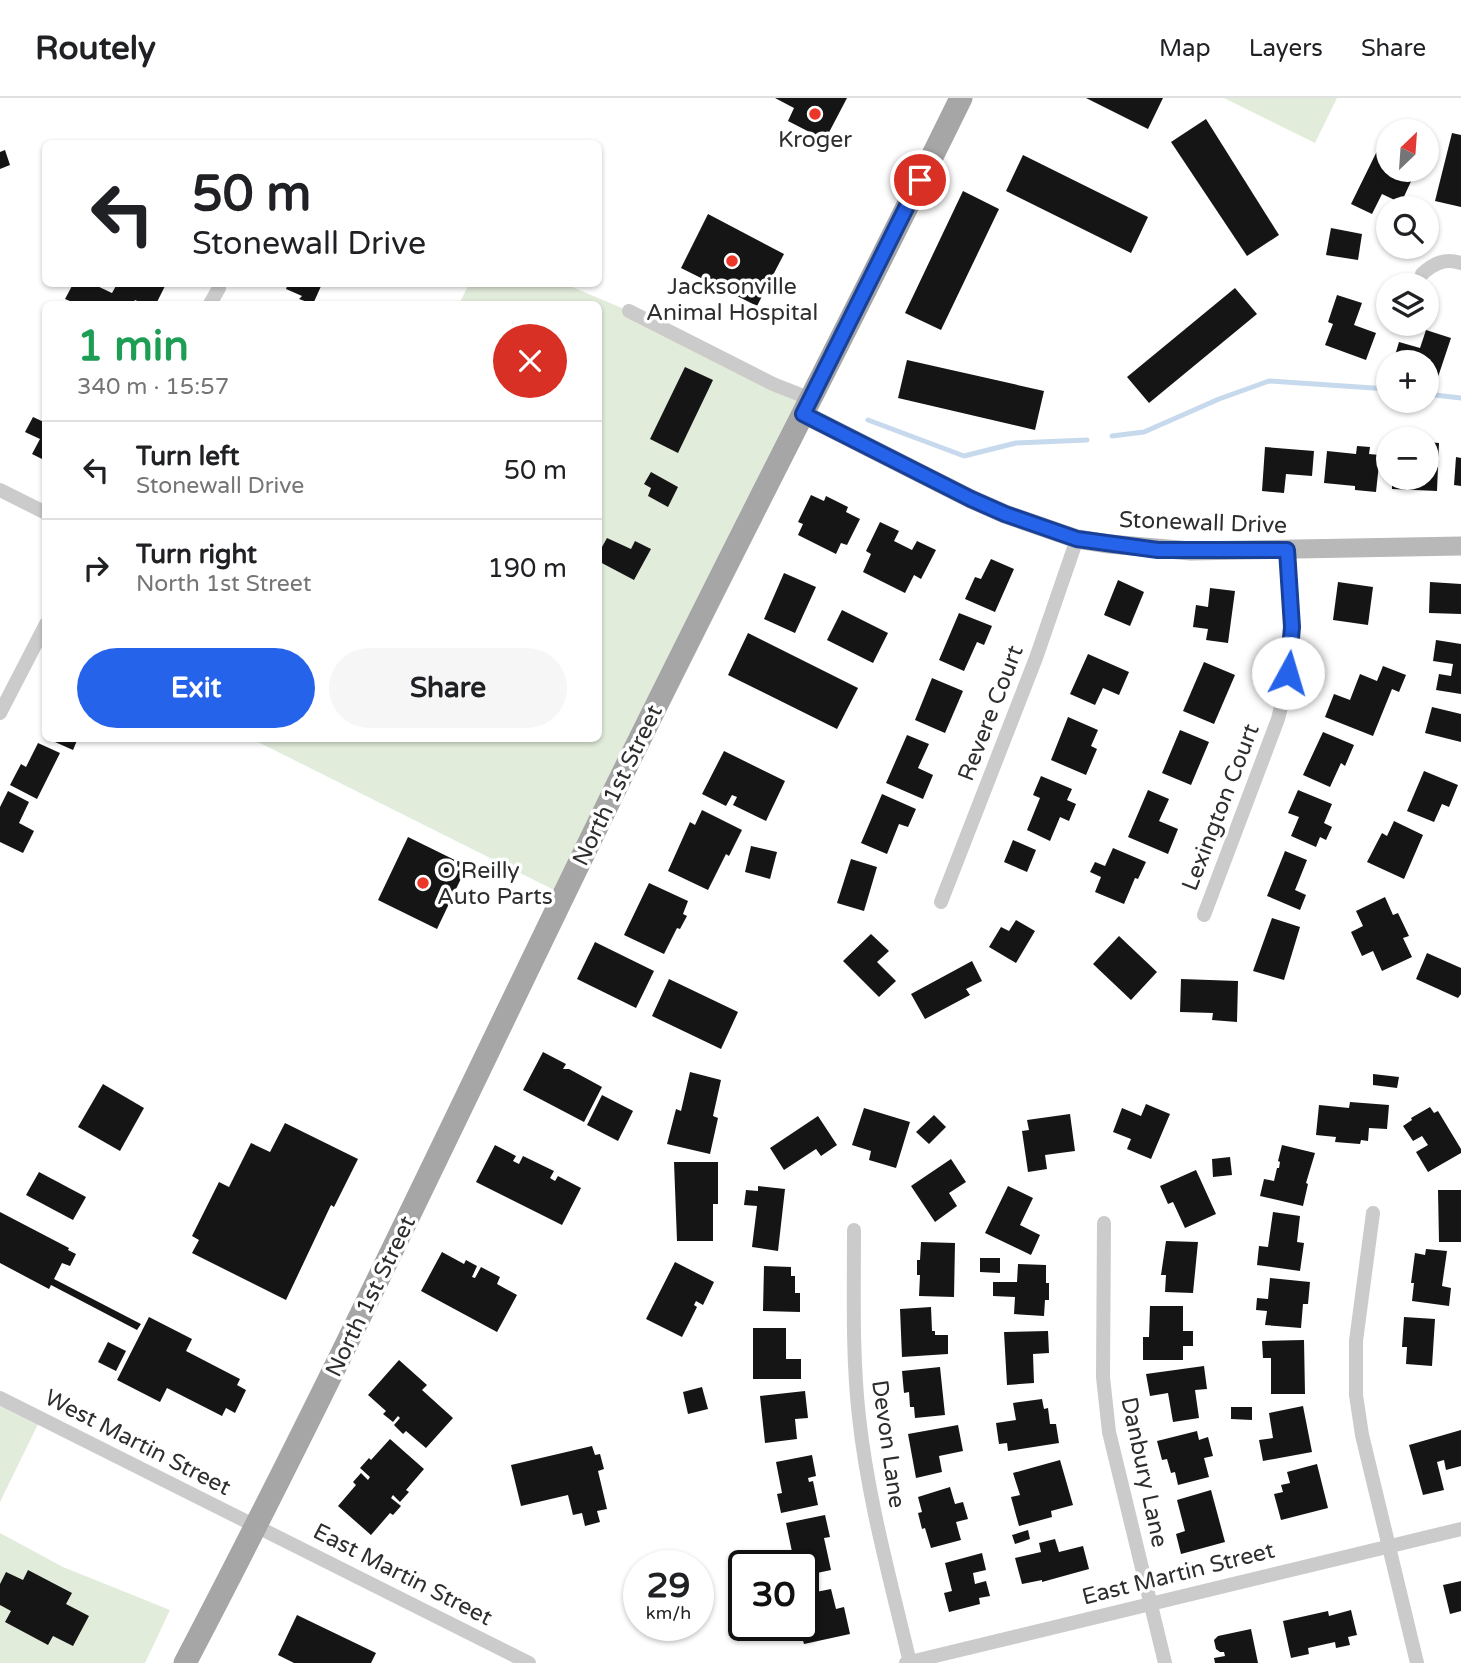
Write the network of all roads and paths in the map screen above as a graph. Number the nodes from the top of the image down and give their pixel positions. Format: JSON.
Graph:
{"nodes":[{"id":1,"x":961,"y":98,"type":"edge"},
{"id":2,"x":1461,"y":263,"type":"edge"},
{"id":3,"x":1423,"y":273,"type":"edge"},
{"id":4,"x":219,"y":288,"type":"dead end"},
{"id":5,"x":212,"y":301,"type":"edge"},
{"id":6,"x":629,"y":311,"type":"dead end"},
{"id":7,"x":807,"y":407,"type":"junction"},
{"id":8,"x":0,"y":490,"type":"edge"},
{"id":9,"x":42,"y":511,"type":"edge"},
{"id":10,"x":1077,"y":539,"type":"junction"},
{"id":11,"x":1461,"y":546,"type":"edge"},
{"id":12,"x":1287,"y":550,"type":"junction"},
{"id":13,"x":42,"y":632,"type":"edge"},
{"id":14,"x":0,"y":713,"type":"edge"},
{"id":15,"x":941,"y":902,"type":"dead end"},
{"id":16,"x":1204,"y":915,"type":"dead end"},
{"id":17,"x":1373,"y":1213,"type":"dead end"},
{"id":18,"x":1104,"y":1223,"type":"dead end"},
{"id":19,"x":854,"y":1230,"type":"dead end"},
{"id":20,"x":0,"y":1398,"type":"edge"},
{"id":21,"x":257,"y":1527,"type":"junction"},
{"id":22,"x":1461,"y":1529,"type":"edge"},
{"id":23,"x":1387,"y":1546,"type":"junction"},
{"id":24,"x":1151,"y":1604,"type":"junction"},
{"id":25,"x":185,"y":1663,"type":"edge"},
{"id":26,"x":529,"y":1663,"type":"edge"},
{"id":27,"x":908,"y":1663,"type":"edge"},
{"id":28,"x":1165,"y":1663,"type":"edge"},
{"id":29,"x":1417,"y":1663,"type":"edge"}],
"edges":[{"from":1,"to":7,"type":"main road","name":"North 1st Street"},
{"from":2,"to":3,"type":"street"},
{"from":4,"to":5,"type":"street"},
{"from":6,"to":7,"type":"street"},
{"from":7,"to":10,"type":"street","name":"Stonewall Drive"},
{"from":7,"to":21,"type":"main road","name":"North 1st Street"},
{"from":8,"to":9,"type":"street"},
{"from":10,"to":12,"type":"street","name":"Stonewall Drive"},
{"from":10,"to":15,"type":"street","name":"Revere Court"},
{"from":11,"to":12,"type":"street","name":"Stonewall Drive"},
{"from":12,"to":16,"type":"street","name":"Lexington Court"},
{"from":13,"to":14,"type":"street"},
{"from":17,"to":23,"type":"street"},
{"from":18,"to":24,"type":"street","name":"Danbury Lane"},
{"from":19,"to":27,"type":"street","name":"Devon Lane"},
{"from":20,"to":21,"type":"street","name":"West Martin Street"},
{"from":21,"to":25,"type":"main road","name":"North 1st Street"},
{"from":21,"to":26,"type":"street","name":"East Martin Street"},
{"from":22,"to":23,"type":"street","name":"East Martin Street"},
{"from":23,"to":24,"type":"street","name":"East Martin Street"},
{"from":23,"to":29,"type":"street"},
{"from":24,"to":27,"type":"street","name":"East Martin Street"},
{"from":24,"to":28,"type":"street","name":"Danbury Lane"}]}
